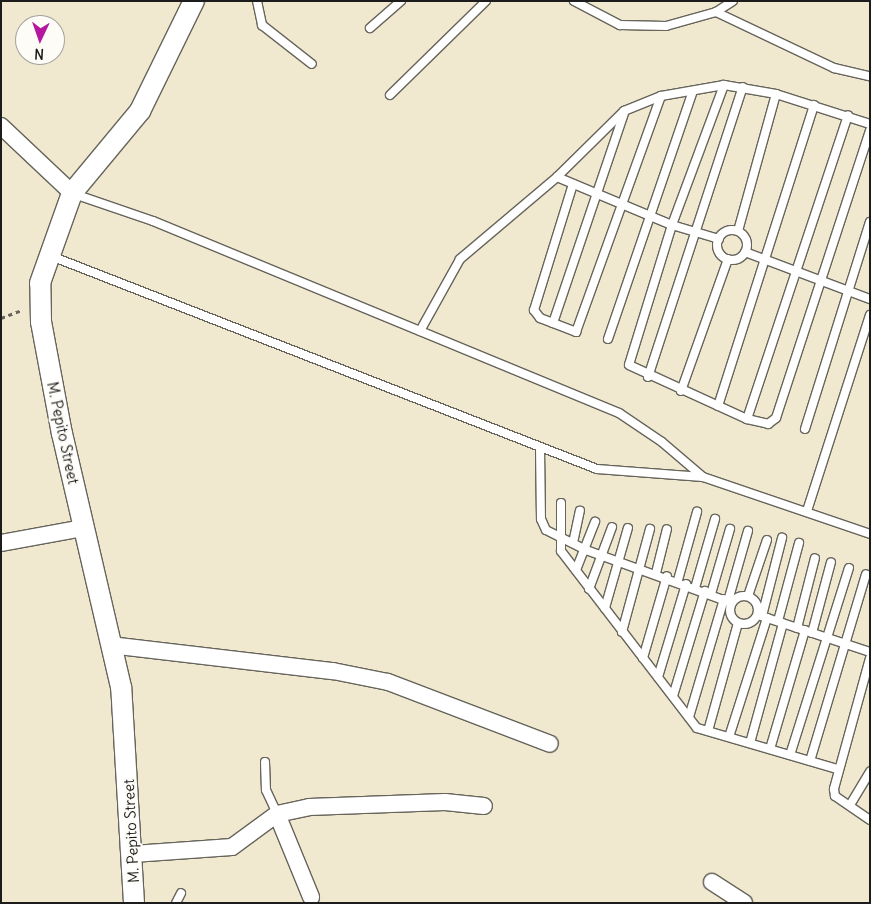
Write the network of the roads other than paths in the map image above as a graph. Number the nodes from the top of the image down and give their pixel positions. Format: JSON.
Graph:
{"nodes":[{"id":1,"x":194,"y":1,"type":"edge"},
{"id":2,"x":258,"y":1,"type":"edge"},
{"id":3,"x":401,"y":1,"type":"edge"},
{"id":4,"x":574,"y":1,"type":"edge"},
{"id":5,"x":732,"y":1,"type":"edge"},
{"id":6,"x":482,"y":2,"type":"edge"},
{"id":7,"x":716,"y":12,"type":"junction"},
{"id":8,"x":370,"y":28,"type":"dead end"},
{"id":9,"x":312,"y":64,"type":"dead end"},
{"id":10,"x":870,"y":76,"type":"edge"},
{"id":11,"x":724,"y":85,"type":"junction"},
{"id":12,"x":743,"y":87,"type":"junction"},
{"id":13,"x":693,"y":91,"type":"junction"},
{"id":14,"x":776,"y":94,"type":"junction"},
{"id":15,"x":390,"y":95,"type":"dead end"},
{"id":16,"x":661,"y":96,"type":"junction"},
{"id":17,"x":814,"y":104,"type":"junction"},
{"id":18,"x":624,"y":111,"type":"junction"},
{"id":19,"x":848,"y":115,"type":"junction"},
{"id":20,"x":870,"y":124,"type":"edge"},
{"id":21,"x":1,"y":126,"type":"edge"},
{"id":22,"x":870,"y":130,"type":"edge"},
{"id":23,"x":556,"y":177,"type":"junction"},
{"id":24,"x":573,"y":184,"type":"junction"},
{"id":25,"x":598,"y":192,"type":"junction"},
{"id":26,"x":72,"y":193,"type":"junction"},
{"id":27,"x":623,"y":202,"type":"junction"},
{"id":28,"x":647,"y":214,"type":"junction"},
{"id":29,"x":870,"y":222,"type":"edge"},
{"id":30,"x":672,"y":225,"type":"junction"},
{"id":31,"x":738,"y":231,"type":"junction"},
{"id":32,"x":696,"y":233,"type":"junction"},
{"id":33,"x":719,"y":238,"type":"junction"},
{"id":34,"x":745,"y":252,"type":"junction"},
{"id":35,"x":48,"y":255,"type":"junction"},
{"id":36,"x":728,"y":259,"type":"junction"},
{"id":37,"x":762,"y":259,"type":"junction"},
{"id":38,"x":793,"y":273,"type":"junction"},
{"id":39,"x":823,"y":283,"type":"junction"},
{"id":40,"x":846,"y":293,"type":"junction"},
{"id":41,"x":870,"y":300,"type":"edge"},
{"id":42,"x":870,"y":315,"type":"edge"},
{"id":43,"x":553,"y":324,"type":"junction"},
{"id":44,"x":420,"y":331,"type":"junction"},
{"id":45,"x":608,"y":339,"type":"dead end"},
{"id":46,"x":648,"y":377,"type":"junction"},
{"id":47,"x":681,"y":391,"type":"junction"},
{"id":48,"x":718,"y":406,"type":"junction"},
{"id":49,"x":747,"y":419,"type":"junction"},
{"id":50,"x":805,"y":429,"type":"dead end"},
{"id":51,"x":540,"y":448,"type":"junction"},
{"id":52,"x":703,"y":477,"type":"junction"},
{"id":53,"x":561,"y":502,"type":"dead end"},
{"id":54,"x":580,"y":511,"type":"dead end"},
{"id":55,"x":697,"y":512,"type":"dead end"},
{"id":56,"x":807,"y":512,"type":"junction"},
{"id":57,"x":715,"y":519,"type":"dead end"},
{"id":58,"x":595,"y":522,"type":"dead end"},
{"id":59,"x":612,"y":527,"type":"dead end"},
{"id":60,"x":83,"y":528,"type":"junction"},
{"id":61,"x":628,"y":528,"type":"dead end"},
{"id":62,"x":650,"y":529,"type":"dead end"},
{"id":63,"x":667,"y":529,"type":"dead end"},
{"id":64,"x":730,"y":529,"type":"dead end"},
{"id":65,"x":748,"y":531,"type":"dead end"},
{"id":66,"x":870,"y":534,"type":"edge"},
{"id":67,"x":558,"y":536,"type":"junction"},
{"id":68,"x":782,"y":538,"type":"dead end"},
{"id":69,"x":766,"y":540,"type":"dead end"},
{"id":70,"x":573,"y":542,"type":"junction"},
{"id":71,"x":1,"y":543,"type":"edge"},
{"id":72,"x":799,"y":543,"type":"dead end"},
{"id":73,"x":586,"y":550,"type":"junction"},
{"id":74,"x":602,"y":555,"type":"junction"},
{"id":75,"x":815,"y":558,"type":"dead end"},
{"id":76,"x":621,"y":561,"type":"junction"},
{"id":77,"x":831,"y":562,"type":"dead end"},
{"id":78,"x":640,"y":567,"type":"junction"},
{"id":79,"x":849,"y":568,"type":"dead end"},
{"id":80,"x":576,"y":570,"type":"junction"},
{"id":81,"x":656,"y":572,"type":"junction"},
{"id":82,"x":866,"y":574,"type":"dead end"},
{"id":83,"x":667,"y":576,"type":"junction"},
{"id":84,"x":678,"y":580,"type":"junction"},
{"id":85,"x":686,"y":584,"type":"junction"},
{"id":86,"x":695,"y":588,"type":"junction"},
{"id":87,"x":589,"y":589,"type":"junction"},
{"id":88,"x":708,"y":593,"type":"junction"},
{"id":89,"x":748,"y":596,"type":"junction"},
{"id":90,"x":728,"y":601,"type":"junction"},
{"id":91,"x":605,"y":608,"type":"junction"},
{"id":92,"x":762,"y":616,"type":"junction"},
{"id":93,"x":781,"y":622,"type":"junction"},
{"id":94,"x":738,"y":623,"type":"junction"},
{"id":95,"x":804,"y":630,"type":"junction"},
{"id":96,"x":622,"y":632,"type":"junction"},
{"id":97,"x":826,"y":637,"type":"junction"},
{"id":98,"x":846,"y":644,"type":"junction"},
{"id":99,"x":110,"y":645,"type":"junction"},
{"id":100,"x":870,"y":652,"type":"edge"},
{"id":101,"x":643,"y":658,"type":"junction"},
{"id":102,"x":870,"y":658,"type":"edge"},
{"id":103,"x":658,"y":677,"type":"junction"},
{"id":104,"x":673,"y":696,"type":"junction"},
{"id":105,"x":689,"y":717,"type":"junction"},
{"id":106,"x":708,"y":731,"type":"junction"},
{"id":107,"x":729,"y":737,"type":"junction"},
{"id":108,"x":750,"y":743,"type":"junction"},
{"id":109,"x":550,"y":744,"type":"dead end"},
{"id":110,"x":770,"y":749,"type":"junction"},
{"id":111,"x":790,"y":755,"type":"junction"},
{"id":112,"x":810,"y":761,"type":"junction"},
{"id":113,"x":265,"y":762,"type":"dead end"},
{"id":114,"x":837,"y":769,"type":"junction"},
{"id":115,"x":870,"y":772,"type":"edge"},
{"id":116,"x":850,"y":805,"type":"junction"},
{"id":117,"x":484,"y":806,"type":"dead end"},
{"id":118,"x":277,"y":814,"type":"junction"},
{"id":119,"x":870,"y":820,"type":"edge"},
{"id":120,"x":133,"y":854,"type":"junction"},
{"id":121,"x":712,"y":882,"type":"dead end"},
{"id":122,"x":182,"y":893,"type":"dead end"},
{"id":123,"x":311,"y":897,"type":"dead end"},
{"id":124,"x":134,"y":903,"type":"edge"},
{"id":125,"x":176,"y":903,"type":"edge"},
{"id":126,"x":744,"y":903,"type":"edge"}],
"edges":[{"from":1,"to":26,"type":"street","name":"M. Pepito Street"},
{"from":2,"to":9,"type":"lane"},
{"from":3,"to":8,"type":"lane"},
{"from":4,"to":7,"type":"lane"},
{"from":5,"to":7,"type":"lane"},
{"from":6,"to":15,"type":"lane"},
{"from":7,"to":10,"type":"lane"},
{"from":11,"to":12,"type":"lane"},
{"from":11,"to":13,"type":"lane"},
{"from":11,"to":30,"type":"lane"},
{"from":12,"to":14,"type":"lane"},
{"from":12,"to":32,"type":"lane"},
{"from":13,"to":16,"type":"lane"},
{"from":13,"to":28,"type":"lane"},
{"from":14,"to":17,"type":"lane"},
{"from":14,"to":31,"type":"lane"},
{"from":16,"to":18,"type":"lane"},
{"from":16,"to":27,"type":"lane"},
{"from":17,"to":19,"type":"lane"},
{"from":17,"to":37,"type":"lane"},
{"from":18,"to":23,"type":"lane"},
{"from":18,"to":25,"type":"lane"},
{"from":19,"to":20,"type":"lane"},
{"from":19,"to":38,"type":"lane"},
{"from":21,"to":26,"type":"street"},
{"from":22,"to":39,"type":"lane"},
{"from":23,"to":24,"type":"lane"},
{"from":23,"to":44,"type":"lane"},
{"from":24,"to":25,"type":"lane"},
{"from":24,"to":43,"type":"lane"},
{"from":25,"to":27,"type":"lane"},
{"from":25,"to":43,"type":"lane"},
{"from":26,"to":35,"type":"street","name":"M. Pepito Street"},
{"from":26,"to":44,"type":"lane"},
{"from":27,"to":28,"type":"lane"},
{"from":27,"to":43,"type":"lane"},
{"from":28,"to":30,"type":"lane"},
{"from":28,"to":45,"type":"lane"},
{"from":29,"to":40,"type":"lane"},
{"from":30,"to":32,"type":"lane"},
{"from":30,"to":46,"type":"lane"},
{"from":31,"to":33,"type":"lane"},
{"from":31,"to":34,"type":"lane"},
{"from":32,"to":33,"type":"lane"},
{"from":32,"to":46,"type":"lane"},
{"from":33,"to":36,"type":"lane"},
{"from":34,"to":36,"type":"lane"},
{"from":34,"to":37,"type":"lane"},
{"from":35,"to":51,"type":"lane"},
{"from":35,"to":60,"type":"street","name":"M. Pepito Street"},
{"from":36,"to":47,"type":"lane"},
{"from":37,"to":38,"type":"lane"},
{"from":37,"to":48,"type":"lane"},
{"from":38,"to":39,"type":"lane"},
{"from":38,"to":49,"type":"lane"},
{"from":39,"to":40,"type":"lane"},
{"from":39,"to":49,"type":"lane"},
{"from":40,"to":41,"type":"lane"},
{"from":40,"to":50,"type":"lane"},
{"from":42,"to":56,"type":"lane"},
{"from":44,"to":52,"type":"lane"},
{"from":46,"to":47,"type":"lane"},
{"from":47,"to":48,"type":"lane"},
{"from":48,"to":49,"type":"lane"},
{"from":51,"to":52,"type":"lane"},
{"from":51,"to":67,"type":"lane"},
{"from":52,"to":56,"type":"lane"},
{"from":53,"to":67,"type":"lane"},
{"from":54,"to":70,"type":"lane"},
{"from":55,"to":84,"type":"lane"},
{"from":56,"to":66,"type":"lane"},
{"from":57,"to":86,"type":"lane"},
{"from":58,"to":73,"type":"lane"},
{"from":59,"to":74,"type":"lane"},
{"from":60,"to":71,"type":"street"},
{"from":60,"to":99,"type":"street","name":"M. Pepito Street"},
{"from":61,"to":76,"type":"lane"},
{"from":62,"to":78,"type":"lane"},
{"from":63,"to":81,"type":"lane"},
{"from":64,"to":88,"type":"lane"},
{"from":65,"to":90,"type":"lane"},
{"from":67,"to":70,"type":"lane"},
{"from":67,"to":80,"type":"lane"},
{"from":68,"to":92,"type":"lane"},
{"from":69,"to":89,"type":"lane"},
{"from":70,"to":73,"type":"lane"},
{"from":72,"to":93,"type":"lane"},
{"from":73,"to":74,"type":"lane"},
{"from":73,"to":80,"type":"lane"},
{"from":74,"to":76,"type":"lane"},
{"from":74,"to":87,"type":"lane"},
{"from":75,"to":95,"type":"lane"},
{"from":76,"to":78,"type":"lane"},
{"from":76,"to":91,"type":"lane"},
{"from":77,"to":95,"type":"lane"},
{"from":78,"to":81,"type":"lane"},
{"from":78,"to":96,"type":"lane"},
{"from":79,"to":97,"type":"lane"},
{"from":80,"to":87,"type":"lane"},
{"from":81,"to":83,"type":"lane"},
{"from":82,"to":98,"type":"lane"},
{"from":83,"to":84,"type":"lane"},
{"from":83,"to":101,"type":"lane"},
{"from":84,"to":85,"type":"lane"},
{"from":85,"to":86,"type":"lane"},
{"from":85,"to":103,"type":"lane"},
{"from":86,"to":88,"type":"lane"},
{"from":87,"to":91,"type":"lane"},
{"from":88,"to":90,"type":"lane"},
{"from":88,"to":104,"type":"lane"},
{"from":89,"to":90,"type":"lane"},
{"from":89,"to":92,"type":"lane"},
{"from":90,"to":94,"type":"lane"},
{"from":90,"to":105,"type":"lane"},
{"from":91,"to":96,"type":"lane"},
{"from":92,"to":93,"type":"lane"},
{"from":92,"to":94,"type":"lane"},
{"from":92,"to":107,"type":"lane"},
{"from":93,"to":95,"type":"lane"},
{"from":93,"to":108,"type":"lane"},
{"from":94,"to":106,"type":"lane"},
{"from":95,"to":97,"type":"lane"},
{"from":95,"to":110,"type":"lane"},
{"from":96,"to":101,"type":"lane"},
{"from":97,"to":98,"type":"lane"},
{"from":97,"to":111,"type":"lane"},
{"from":98,"to":100,"type":"lane"},
{"from":98,"to":112,"type":"lane"},
{"from":99,"to":109,"type":"street"},
{"from":99,"to":120,"type":"street","name":"M. Pepito Street"},
{"from":101,"to":103,"type":"lane"},
{"from":102,"to":114,"type":"lane"},
{"from":103,"to":104,"type":"lane"},
{"from":104,"to":105,"type":"lane"},
{"from":105,"to":106,"type":"lane"},
{"from":106,"to":107,"type":"lane"},
{"from":107,"to":108,"type":"lane"},
{"from":108,"to":110,"type":"lane"},
{"from":110,"to":111,"type":"lane"},
{"from":111,"to":112,"type":"lane"},
{"from":112,"to":114,"type":"lane"},
{"from":113,"to":118,"type":"lane"},
{"from":114,"to":116,"type":"lane"},
{"from":115,"to":116,"type":"lane"},
{"from":116,"to":119,"type":"lane"},
{"from":117,"to":118,"type":"street"},
{"from":118,"to":120,"type":"street"},
{"from":118,"to":123,"type":"street"},
{"from":120,"to":124,"type":"street","name":"M. Pepito Street"},
{"from":121,"to":126,"type":"street"},
{"from":122,"to":125,"type":"lane"}]}
